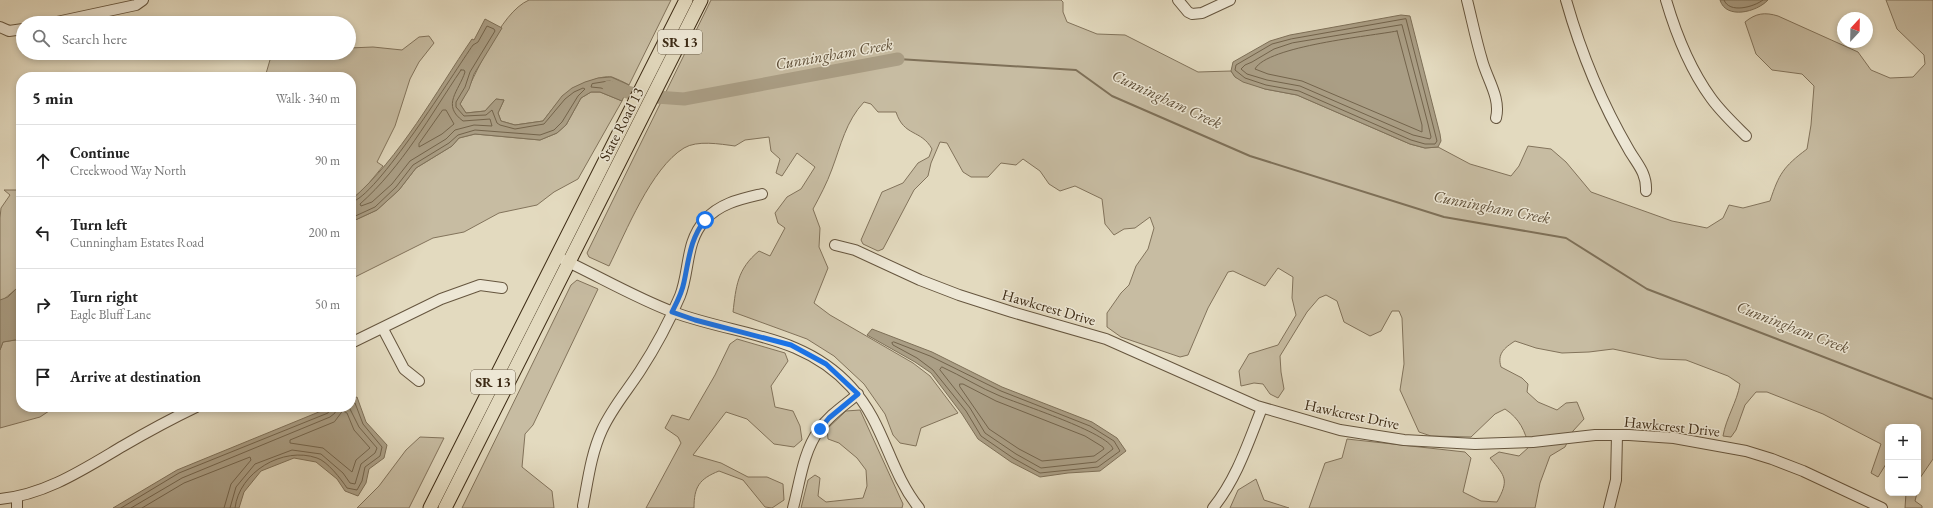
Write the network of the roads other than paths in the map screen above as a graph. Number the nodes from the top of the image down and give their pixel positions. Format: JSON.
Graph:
{"nodes":[{"id":1,"x":143,"y":0,"type":"edge"},
{"id":2,"x":686,"y":0,"type":"edge"},
{"id":3,"x":701,"y":0,"type":"edge"},
{"id":4,"x":1178,"y":0,"type":"edge"},
{"id":5,"x":1230,"y":0,"type":"edge"},
{"id":6,"x":1467,"y":0,"type":"edge"},
{"id":7,"x":1566,"y":0,"type":"edge"},
{"id":8,"x":1666,"y":0,"type":"edge"},
{"id":9,"x":85,"y":16,"type":"edge"},
{"id":10,"x":0,"y":27,"type":"edge"},
{"id":11,"x":16,"y":30,"type":"edge"},
{"id":12,"x":1496,"y":118,"type":"dead end"},
{"id":13,"x":1746,"y":136,"type":"dead end"},
{"id":14,"x":1646,"y":191,"type":"dead end"},
{"id":15,"x":762,"y":194,"type":"dead end"},
{"id":16,"x":835,"y":245,"type":"dead end"},
{"id":17,"x":562,"y":259,"type":"junction"},
{"id":18,"x":502,"y":288,"type":"dead end"},
{"id":19,"x":672,"y":312,"type":"junction"},
{"id":20,"x":383,"y":329,"type":"junction"},
{"id":21,"x":356,"y":341,"type":"edge"},
{"id":22,"x":419,"y":381,"type":"dead end"},
{"id":23,"x":858,"y":394,"type":"junction"},
{"id":24,"x":1262,"y":408,"type":"junction"},
{"id":25,"x":186,"y":412,"type":"edge"},
{"id":26,"x":1617,"y":435,"type":"junction"},
{"id":27,"x":17,"y":497,"type":"junction"},
{"id":28,"x":0,"y":499,"type":"edge"},
{"id":29,"x":583,"y":506,"type":"dead end"},
{"id":30,"x":17,"y":508,"type":"edge"},
{"id":31,"x":430,"y":508,"type":"edge"},
{"id":32,"x":445,"y":508,"type":"edge"},
{"id":33,"x":793,"y":508,"type":"edge"},
{"id":34,"x":919,"y":508,"type":"edge"},
{"id":35,"x":1213,"y":508,"type":"edge"},
{"id":36,"x":1608,"y":508,"type":"edge"},
{"id":37,"x":1882,"y":508,"type":"edge"}],
"edges":[{"from":1,"to":9,"type":"street"},
{"from":2,"to":17,"type":"main road","name":"State Road 13","number":"SR 13"},
{"from":3,"to":17,"type":"main road","name":"State Road 13","number":"SR 13"},
{"from":4,"to":5,"type":"street"},
{"from":6,"to":12,"type":"street"},
{"from":7,"to":14,"type":"street"},
{"from":8,"to":13,"type":"street"},
{"from":10,"to":11,"type":"street"},
{"from":15,"to":19,"type":"street"},
{"from":16,"to":24,"type":"street","name":"Hawkcrest Drive"},
{"from":17,"to":19,"type":"street"},
{"from":17,"to":31,"type":"main road","number":"SR 13"},
{"from":17,"to":32,"type":"main road","number":"SR 13"},
{"from":18,"to":20,"type":"street"},
{"from":19,"to":23,"type":"street"},
{"from":19,"to":29,"type":"street"},
{"from":20,"to":21,"type":"street"},
{"from":20,"to":22,"type":"street"},
{"from":23,"to":33,"type":"street"},
{"from":23,"to":34,"type":"street"},
{"from":24,"to":26,"type":"street","name":"Hawkcrest Drive"},
{"from":24,"to":35,"type":"street"},
{"from":25,"to":27,"type":"street"},
{"from":26,"to":36,"type":"street"},
{"from":26,"to":37,"type":"street","name":"Hawkcrest Drive"},
{"from":27,"to":28,"type":"street"},
{"from":27,"to":30,"type":"street"}]}
